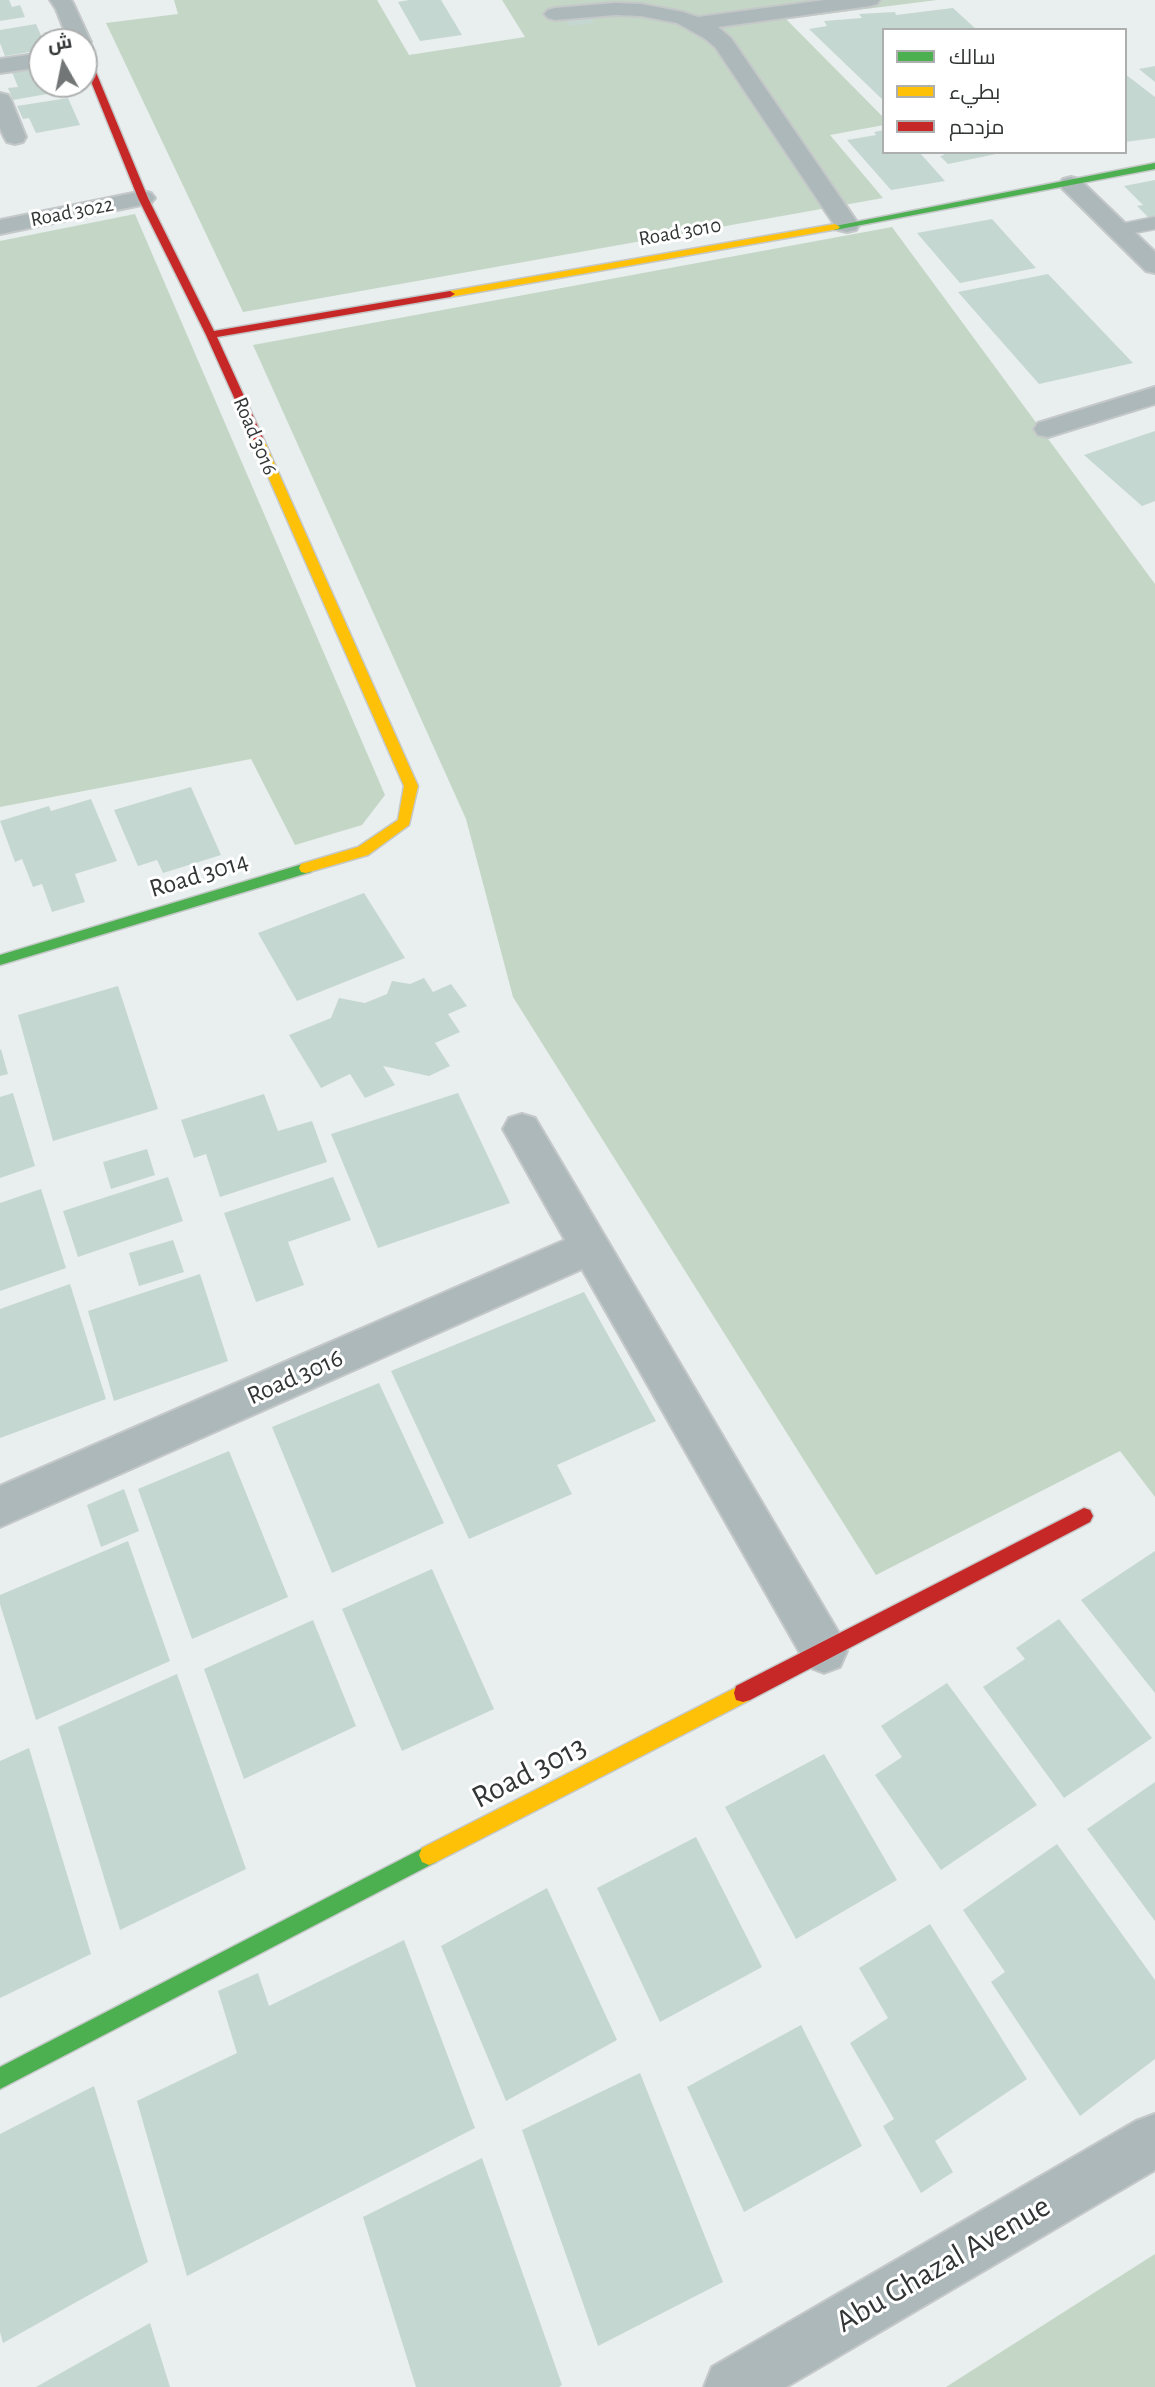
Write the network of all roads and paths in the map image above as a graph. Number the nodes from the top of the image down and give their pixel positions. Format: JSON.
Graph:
{"nodes":[{"id":1,"x":870,"y":0,"type":"edge"},
{"id":2,"x":65,"y":2,"type":"edge"},
{"id":3,"x":555,"y":14,"type":"dead end"},
{"id":4,"x":696,"y":24,"type":"junction"},
{"id":5,"x":75,"y":28,"type":"edge"},
{"id":6,"x":28,"y":62,"type":"edge"},
{"id":7,"x":0,"y":66,"type":"edge"},
{"id":8,"x":98,"y":87,"type":"edge"},
{"id":9,"x":0,"y":100,"type":"edge"},
{"id":10,"x":15,"y":137,"type":"dead end"},
{"id":11,"x":1155,"y":166,"type":"edge"},
{"id":12,"x":1071,"y":184,"type":"junction"},
{"id":13,"x":143,"y":198,"type":"junction"},
{"id":14,"x":1154,"y":223,"type":"edge"},
{"id":15,"x":847,"y":225,"type":"junction"},
{"id":16,"x":0,"y":226,"type":"edge"},
{"id":17,"x":1118,"y":230,"type":"junction"},
{"id":18,"x":1155,"y":266,"type":"edge"},
{"id":19,"x":211,"y":335,"type":"junction"},
{"id":20,"x":1155,"y":394,"type":"edge"},
{"id":21,"x":1048,"y":429,"type":"dead end"},
{"id":22,"x":404,"y":822,"type":"joint"},
{"id":23,"x":0,"y":960,"type":"edge"},
{"id":24,"x":522,"y":1129,"type":"dead end"},
{"id":25,"x":590,"y":1247,"type":"junction"},
{"id":26,"x":0,"y":1507,"type":"edge"},
{"id":27,"x":1084,"y":1516,"type":"dead end"},
{"id":28,"x":824,"y":1651,"type":"junction"},
{"id":29,"x":0,"y":2078,"type":"edge"},
{"id":30,"x":1155,"y":2140,"type":"edge"},
{"id":31,"x":732,"y":2387,"type":"edge"}],
"edges":[{"from":1,"to":4,"type":"street"},
{"from":2,"to":5,"type":"street"},
{"from":3,"to":4,"type":"street"},
{"from":4,"to":15,"type":"street"},
{"from":6,"to":7,"type":"street"},
{"from":8,"to":13,"type":"street","name":"Road 3016"},
{"from":9,"to":10,"type":"street"},
{"from":11,"to":12,"type":"street","name":"Road 3010"},
{"from":12,"to":15,"type":"street","name":"Road 3010"},
{"from":12,"to":17,"type":"street"},
{"from":13,"to":16,"type":"street","name":"Road 3022"},
{"from":13,"to":19,"type":"street","name":"Road 3016"},
{"from":14,"to":17,"type":"lane"},
{"from":15,"to":19,"type":"street","name":"Road 3010"},
{"from":17,"to":18,"type":"street"},
{"from":19,"to":22,"type":"street","name":"Road 3016"},
{"from":20,"to":21,"type":"street"},
{"from":22,"to":23,"type":"street","name":"Road 3014"},
{"from":24,"to":25,"type":"street"},
{"from":25,"to":26,"type":"street","name":"Road 3016"},
{"from":25,"to":28,"type":"street"},
{"from":27,"to":28,"type":"street","name":"Road 3013"},
{"from":28,"to":29,"type":"street","name":"Road 3013"},
{"from":30,"to":31,"type":"street","name":"Abu Ghazal Avenue"}]}
